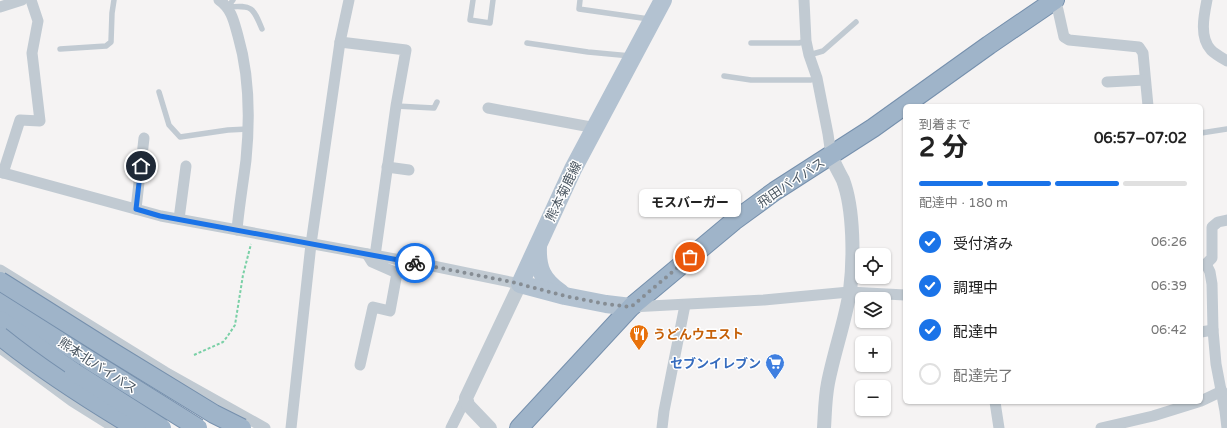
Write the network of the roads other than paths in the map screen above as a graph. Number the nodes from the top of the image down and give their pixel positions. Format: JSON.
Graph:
{"nodes":[{"id":1,"x":22,"y":0,"type":"edge"},
{"id":2,"x":31,"y":0,"type":"edge"},
{"id":3,"x":114,"y":0,"type":"edge"},
{"id":4,"x":349,"y":0,"type":"edge"},
{"id":5,"x":473,"y":0,"type":"edge"},
{"id":6,"x":493,"y":0,"type":"edge"},
{"id":7,"x":580,"y":0,"type":"edge"},
{"id":8,"x":662,"y":0,"type":"edge"},
{"id":9,"x":804,"y":0,"type":"edge"},
{"id":10,"x":1055,"y":0,"type":"edge"},
{"id":11,"x":1207,"y":0,"type":"edge"},
{"id":12,"x":226,"y":2,"type":"edge"},
{"id":13,"x":0,"y":7,"type":"edge"},
{"id":14,"x":652,"y":19,"type":"junction"},
{"id":15,"x":856,"y":22,"type":"dead end"},
{"id":16,"x":262,"y":29,"type":"dead end"},
{"id":17,"x":806,"y":41,"type":"junction"},
{"id":18,"x":340,"y":42,"type":"junction"},
{"id":19,"x":527,"y":43,"type":"dead end"},
{"id":20,"x":751,"y":43,"type":"dead end"},
{"id":21,"x":60,"y":49,"type":"dead end"},
{"id":22,"x":633,"y":56,"type":"junction"},
{"id":23,"x":809,"y":56,"type":"junction"},
{"id":24,"x":1227,"y":61,"type":"edge"},
{"id":25,"x":724,"y":76,"type":"dead end"},
{"id":26,"x":817,"y":78,"type":"junction"},
{"id":27,"x":1145,"y":80,"type":"junction"},
{"id":28,"x":1107,"y":82,"type":"dead end"},
{"id":29,"x":159,"y":92,"type":"dead end"},
{"id":30,"x":437,"y":102,"type":"dead end"},
{"id":31,"x":907,"y":104,"type":"edge"},
{"id":32,"x":1148,"y":104,"type":"edge"},
{"id":33,"x":396,"y":106,"type":"junction"},
{"id":34,"x":903,"y":107,"type":"edge"},
{"id":35,"x":488,"y":108,"type":"dead end"},
{"id":36,"x":596,"y":128,"type":"junction"},
{"id":37,"x":1227,"y":128,"type":"edge"},
{"id":38,"x":248,"y":129,"type":"junction"},
{"id":39,"x":1203,"y":133,"type":"edge"},
{"id":40,"x":144,"y":138,"type":"dead end"},
{"id":41,"x":830,"y":155,"type":"junction"},
{"id":42,"x":186,"y":166,"type":"dead end"},
{"id":43,"x":387,"y":167,"type":"junction"},
{"id":44,"x":409,"y":170,"type":"dead end"},
{"id":45,"x":2,"y":172,"type":"edge"},
{"id":46,"x":136,"y":209,"type":"junction"},
{"id":47,"x":179,"y":219,"type":"junction"},
{"id":48,"x":1227,"y":220,"type":"edge"},
{"id":49,"x":238,"y":230,"type":"junction"},
{"id":50,"x":311,"y":244,"type":"junction"},
{"id":51,"x":538,"y":246,"type":"junction"},
{"id":52,"x":371,"y":255,"type":"junction"},
{"id":53,"x":1204,"y":263,"type":"edge"},
{"id":54,"x":428,"y":265,"type":"junction"},
{"id":55,"x":0,"y":270,"type":"edge"},
{"id":56,"x":397,"y":273,"type":"junction"},
{"id":57,"x":0,"y":281,"type":"edge"},
{"id":58,"x":520,"y":284,"type":"junction"},
{"id":59,"x":850,"y":292,"type":"junction"},
{"id":60,"x":903,"y":295,"type":"edge"},
{"id":61,"x":565,"y":296,"type":"junction"},
{"id":62,"x":0,"y":301,"type":"edge"},
{"id":63,"x":685,"y":305,"type":"junction"},
{"id":64,"x":631,"y":307,"type":"junction"},
{"id":65,"x":0,"y":320,"type":"edge"},
{"id":66,"x":1213,"y":330,"type":"junction"},
{"id":67,"x":1203,"y":332,"type":"edge"},
{"id":68,"x":0,"y":336,"type":"edge"},
{"id":69,"x":0,"y":348,"type":"edge"},
{"id":70,"x":360,"y":365,"type":"dead end"},
{"id":71,"x":165,"y":372,"type":"junction"},
{"id":72,"x":1223,"y":373,"type":"edge"},
{"id":73,"x":1222,"y":391,"type":"junction"},
{"id":74,"x":466,"y":398,"type":"junction"},
{"id":75,"x":1203,"y":400,"type":"edge"},
{"id":76,"x":995,"y":404,"type":"edge"},
{"id":77,"x":1192,"y":404,"type":"edge"},
{"id":78,"x":115,"y":428,"type":"edge"},
{"id":79,"x":135,"y":428,"type":"edge"},
{"id":80,"x":162,"y":428,"type":"edge"},
{"id":81,"x":198,"y":428,"type":"edge"},
{"id":82,"x":242,"y":428,"type":"edge"},
{"id":83,"x":265,"y":428,"type":"edge"},
{"id":84,"x":291,"y":428,"type":"edge"},
{"id":85,"x":451,"y":428,"type":"edge"},
{"id":86,"x":490,"y":428,"type":"edge"},
{"id":87,"x":519,"y":428,"type":"edge"},
{"id":88,"x":662,"y":428,"type":"edge"},
{"id":89,"x":824,"y":428,"type":"edge"},
{"id":90,"x":999,"y":428,"type":"edge"},
{"id":91,"x":1101,"y":428,"type":"edge"},
{"id":92,"x":1227,"y":428,"type":"edge"}],
"edges":[{"from":1,"to":13,"type":"street"},
{"from":2,"to":45,"type":"street"},
{"from":3,"to":21,"type":"lane"},
{"from":4,"to":18,"type":"street"},
{"from":5,"to":6,"type":"lane"},
{"from":7,"to":14,"type":"lane"},
{"from":8,"to":14,"type":"main road","name":"熊本菊鹿線"},
{"from":9,"to":17,"type":"street"},
{"from":10,"to":27,"type":"street"},
{"from":10,"to":31,"type":"highway","name":"飛田バイパス"},
{"from":11,"to":24,"type":"street"},
{"from":12,"to":16,"type":"lane"},
{"from":12,"to":38,"type":"street"},
{"from":14,"to":22,"type":"main road","name":"熊本菊鹿線"},
{"from":15,"to":23,"type":"lane"},
{"from":17,"to":20,"type":"lane"},
{"from":17,"to":23,"type":"street"},
{"from":18,"to":33,"type":"street"},
{"from":18,"to":50,"type":"street"},
{"from":19,"to":22,"type":"lane"},
{"from":22,"to":36,"type":"main road","name":"熊本菊鹿線"},
{"from":23,"to":26,"type":"street"},
{"from":25,"to":26,"type":"lane"},
{"from":26,"to":41,"type":"street"},
{"from":27,"to":28,"type":"street"},
{"from":27,"to":32,"type":"street"},
{"from":29,"to":38,"type":"lane"},
{"from":30,"to":33,"type":"lane"},
{"from":33,"to":43,"type":"street"},
{"from":34,"to":41,"type":"highway","name":"飛田バイパス"},
{"from":35,"to":36,"type":"street"},
{"from":36,"to":51,"type":"main road","name":"熊本菊鹿線"},
{"from":37,"to":39,"type":"lane"},
{"from":38,"to":49,"type":"street"},
{"from":40,"to":46,"type":"street"},
{"from":41,"to":59,"type":"street"},
{"from":41,"to":64,"type":"highway","name":"飛田バイパス"},
{"from":42,"to":47,"type":"street"},
{"from":43,"to":44,"type":"street"},
{"from":43,"to":52,"type":"street"},
{"from":45,"to":46,"type":"street"},
{"from":46,"to":47,"type":"street"},
{"from":47,"to":49,"type":"street"},
{"from":48,"to":53,"type":"street"},
{"from":49,"to":50,"type":"street"},
{"from":50,"to":52,"type":"street"},
{"from":50,"to":84,"type":"street"},
{"from":51,"to":58,"type":"main road","name":"熊本菊鹿線"},
{"from":51,"to":61,"type":"main road"},
{"from":52,"to":54,"type":"street"},
{"from":52,"to":56,"type":"street"},
{"from":53,"to":66,"type":"street"},
{"from":54,"to":56,"type":"street"},
{"from":54,"to":58,"type":"street"},
{"from":55,"to":71,"type":"street"},
{"from":56,"to":70,"type":"street"},
{"from":57,"to":82,"type":"highway","bridge":true},
{"from":58,"to":61,"type":"main road"},
{"from":58,"to":74,"type":"street"},
{"from":59,"to":60,"type":"street"},
{"from":59,"to":63,"type":"street"},
{"from":59,"to":89,"type":"street"},
{"from":61,"to":64,"type":"main road"},
{"from":62,"to":81,"type":"highway","name":"熊本北バイパス","bridge":true},
{"from":63,"to":64,"type":"street"},
{"from":63,"to":88,"type":"street"},
{"from":64,"to":87,"type":"highway","name":"飛田バイパス"},
{"from":65,"to":80,"type":"highway","name":"熊本北バイパス","bridge":true},
{"from":66,"to":67,"type":"street"},
{"from":66,"to":72,"type":"street"},
{"from":68,"to":79,"type":"highway","bridge":true},
{"from":69,"to":78,"type":"street"},
{"from":71,"to":79,"type":"street"},
{"from":71,"to":83,"type":"street"},
{"from":72,"to":73,"type":"street"},
{"from":73,"to":75,"type":"street"},
{"from":73,"to":92,"type":"street"},
{"from":74,"to":85,"type":"street"},
{"from":74,"to":86,"type":"street"},
{"from":76,"to":90,"type":"street"},
{"from":77,"to":91,"type":"street"}]}
